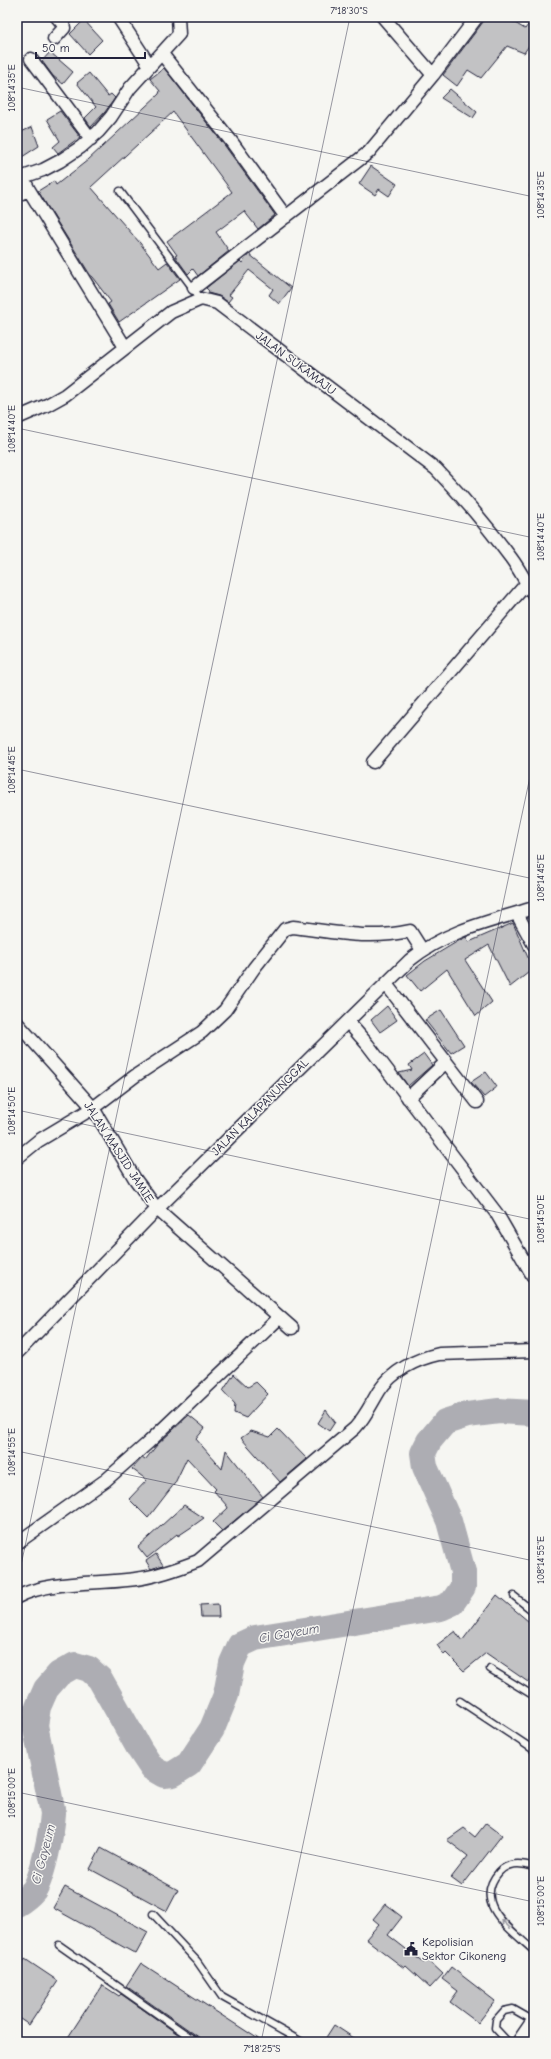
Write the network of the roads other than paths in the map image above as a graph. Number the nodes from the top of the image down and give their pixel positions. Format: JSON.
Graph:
{"nodes":[{"id":1,"x":57,"y":17,"type":"edge"},
{"id":2,"x":118,"y":17,"type":"edge"},
{"id":3,"x":178,"y":17,"type":"edge"},
{"id":4,"x":383,"y":17,"type":"edge"},
{"id":5,"x":478,"y":17,"type":"edge"},
{"id":6,"x":54,"y":40,"type":"dead end"},
{"id":7,"x":162,"y":54,"type":"junction"},
{"id":8,"x":31,"y":59,"type":"dead end"},
{"id":9,"x":150,"y":66,"type":"junction"},
{"id":10,"x":433,"y":75,"type":"junction"},
{"id":11,"x":91,"y":139,"type":"junction"},
{"id":12,"x":29,"y":190,"type":"junction"},
{"id":13,"x":120,"y":191,"type":"dead end"},
{"id":14,"x":17,"y":195,"type":"edge"},
{"id":15,"x":286,"y":217,"type":"junction"},
{"id":16,"x":194,"y":288,"type":"junction"},
{"id":17,"x":201,"y":299,"type":"junction"},
{"id":18,"x":125,"y":347,"type":"junction"},
{"id":19,"x":17,"y":418,"type":"edge"},
{"id":20,"x":527,"y":583,"type":"junction"},
{"id":21,"x":534,"y":595,"type":"edge"},
{"id":22,"x":373,"y":762,"type":"dead end"},
{"id":23,"x":534,"y":908,"type":"edge"},
{"id":24,"x":517,"y":914,"type":"junction"},
{"id":25,"x":534,"y":945,"type":"edge"},
{"id":26,"x":422,"y":950,"type":"junction"},
{"id":27,"x":386,"y":984,"type":"junction"},
{"id":28,"x":348,"y":1022,"type":"junction"},
{"id":29,"x":17,"y":1023,"type":"edge"},
{"id":30,"x":446,"y":1062,"type":"junction"},
{"id":31,"x":408,"y":1098,"type":"junction"},
{"id":32,"x":477,"y":1102,"type":"dead end"},
{"id":33,"x":93,"y":1108,"type":"junction"},
{"id":34,"x":17,"y":1158,"type":"edge"},
{"id":35,"x":158,"y":1209,"type":"junction"},
{"id":36,"x":534,"y":1278,"type":"edge"},
{"id":37,"x":279,"y":1318,"type":"junction"},
{"id":38,"x":292,"y":1328,"type":"dead end"},
{"id":39,"x":534,"y":1351,"type":"edge"},
{"id":40,"x":17,"y":1353,"type":"edge"},
{"id":41,"x":17,"y":1543,"type":"edge"},
{"id":42,"x":18,"y":1592,"type":"edge"},
{"id":43,"x":514,"y":1596,"type":"dead end"},
{"id":44,"x":534,"y":1612,"type":"edge"},
{"id":45,"x":490,"y":1669,"type":"dead end"},
{"id":46,"x":534,"y":1696,"type":"edge"},
{"id":47,"x":460,"y":1701,"type":"dead end"},
{"id":48,"x":534,"y":1750,"type":"edge"},
{"id":49,"x":534,"y":1867,"type":"edge"},
{"id":50,"x":153,"y":1914,"type":"dead end"},
{"id":51,"x":59,"y":1945,"type":"dead end"},
{"id":52,"x":534,"y":1951,"type":"edge"},
{"id":53,"x":534,"y":2021,"type":"edge"},
{"id":54,"x":534,"y":2026,"type":"edge"},
{"id":55,"x":197,"y":2042,"type":"edge"},
{"id":56,"x":302,"y":2042,"type":"edge"},
{"id":57,"x":508,"y":2042,"type":"edge"},
{"id":58,"x":523,"y":2042,"type":"edge"}],
"edges":[{"from":1,"to":6,"type":"street"},
{"from":2,"to":9,"type":"street"},
{"from":3,"to":7,"type":"street"},
{"from":4,"to":10,"type":"street"},
{"from":5,"to":10,"type":"street"},
{"from":7,"to":9,"type":"street"},
{"from":7,"to":15,"type":"street"},
{"from":8,"to":11,"type":"street"},
{"from":9,"to":11,"type":"street"},
{"from":10,"to":15,"type":"street"},
{"from":11,"to":12,"type":"street"},
{"from":12,"to":14,"type":"street"},
{"from":12,"to":18,"type":"street"},
{"from":13,"to":16,"type":"lane"},
{"from":15,"to":16,"type":"street"},
{"from":16,"to":17,"type":"lane"},
{"from":17,"to":18,"type":"street"},
{"from":17,"to":20,"type":"street","name":"JALAN SUKAMAJU"},
{"from":18,"to":19,"type":"street"},
{"from":20,"to":21,"type":"street","name":"JALAN SUKAMAJU"},
{"from":20,"to":22,"type":"street"},
{"from":23,"to":24,"type":"street","name":"JALAN KALAPANUNGGAL"},
{"from":24,"to":25,"type":"street"},
{"from":24,"to":26,"type":"street","name":"JALAN KALAPANUNGGAL"},
{"from":26,"to":27,"type":"street","name":"JALAN KALAPANUNGGAL"},
{"from":26,"to":33,"type":"street"},
{"from":27,"to":28,"type":"street","name":"JALAN KALAPANUNGGAL"},
{"from":27,"to":30,"type":"street"},
{"from":28,"to":31,"type":"street"},
{"from":28,"to":35,"type":"street","name":"JALAN KALAPANUNGGAL"},
{"from":29,"to":33,"type":"street","name":"JALAN MASJID JAMIE"},
{"from":30,"to":31,"type":"street"},
{"from":30,"to":32,"type":"street"},
{"from":31,"to":36,"type":"street"},
{"from":33,"to":34,"type":"street"},
{"from":33,"to":35,"type":"street","name":"JALAN MASJID JAMIE"},
{"from":35,"to":37,"type":"street","name":"JALAN MASJID JAMIE"},
{"from":35,"to":40,"type":"street","name":"JALAN KALAPANUNGGAL"},
{"from":37,"to":38,"type":"street","name":"JALAN MASJID JAMIE"},
{"from":37,"to":41,"type":"street"},
{"from":39,"to":42,"type":"street"},
{"from":43,"to":44,"type":"lane"},
{"from":45,"to":46,"type":"lane"},
{"from":47,"to":48,"type":"lane"},
{"from":52,"to":49,"type":"lane","one_way":true},
{"from":50,"to":56,"type":"lane"},
{"from":51,"to":55,"type":"lane"},
{"from":53,"to":57,"type":"lane"},
{"from":54,"to":58,"type":"highway"}]}
